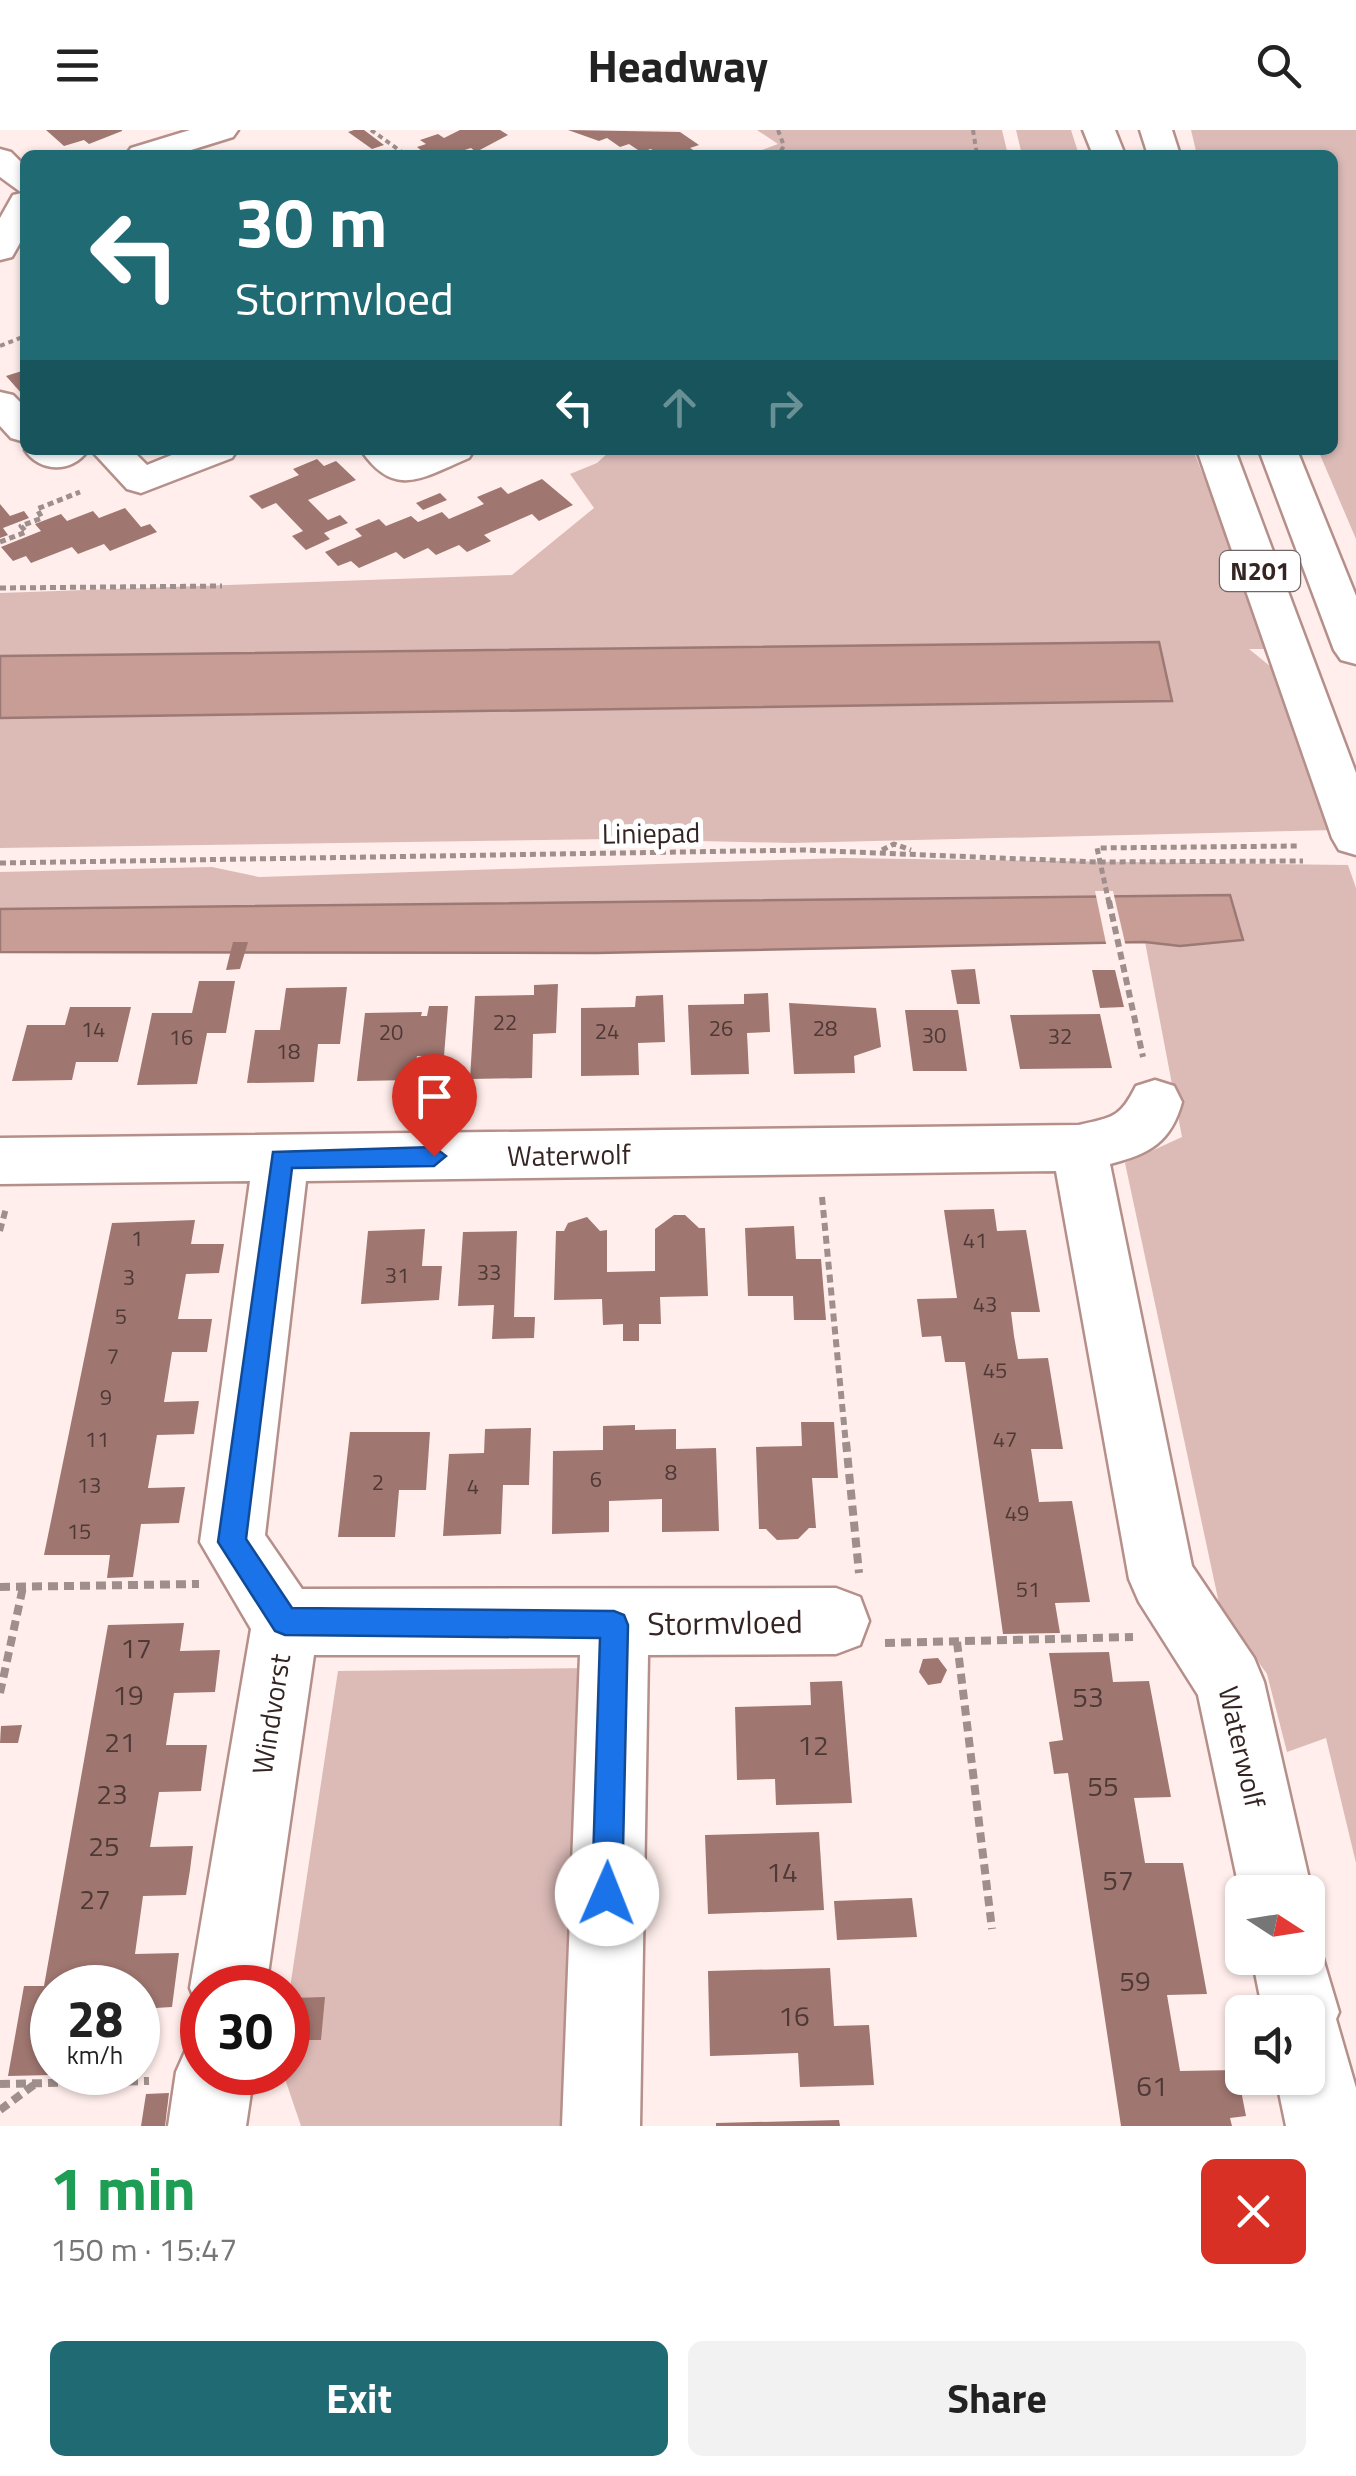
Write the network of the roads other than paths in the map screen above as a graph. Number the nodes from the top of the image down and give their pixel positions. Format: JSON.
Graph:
{"nodes":[{"id":1,"x":222,"y":130,"type":"edge"},
{"id":2,"x":158,"y":150,"type":"edge"},
{"id":3,"x":0,"y":159,"type":"edge"},
{"id":4,"x":20,"y":179,"type":"edge"},
{"id":5,"x":20,"y":212,"type":"edge"},
{"id":6,"x":0,"y":250,"type":"edge"},
{"id":7,"x":0,"y":403,"type":"edge"},
{"id":8,"x":20,"y":425,"type":"edge"},
{"id":9,"x":206,"y":455,"type":"edge"},
{"id":10,"x":386,"y":455,"type":"edge"},
{"id":11,"x":443,"y":455,"type":"edge"},
{"id":12,"x":1218,"y":455,"type":"edge"},
{"id":13,"x":1280,"y":455,"type":"edge"},
{"id":14,"x":121,"y":461,"type":"edge"},
{"id":15,"x":1356,"y":650,"type":"edge"},
{"id":16,"x":1356,"y":838,"type":"edge"},
{"id":17,"x":1154,"y":1102,"type":"road end"},
{"id":18,"x":1078,"y":1148,"type":"junction"},
{"id":19,"x":282,"y":1159,"type":"junction"},
{"id":20,"x":0,"y":1161,"type":"edge"},
{"id":21,"x":848,"y":1603,"type":"road end"},
{"id":22,"x":285,"y":1622,"type":"junction"},
{"id":23,"x":614,"y":1625,"type":"junction"},
{"id":24,"x":1271,"y":1875,"type":"edge"},
{"id":25,"x":232,"y":1965,"type":"edge"},
{"id":26,"x":1319,"y":2095,"type":"edge"},
{"id":27,"x":601,"y":2126,"type":"edge"},
{"id":28,"x":1325,"y":2126,"type":"edge"}],
"edges":[{"from":1,"to":2,"type":"main road"},
{"from":3,"to":4,"type":"main road"},
{"from":5,"to":6,"type":"main road"},
{"from":7,"to":8,"type":"main road"},
{"from":9,"to":14,"type":"main road"},
{"from":10,"to":11,"type":"main road"},
{"from":12,"to":16,"type":"main road","number":"N201"},
{"from":13,"to":15,"type":"main road","number":"N201"},
{"from":17,"to":18,"type":"main road","name":"Waterwolf"},
{"from":18,"to":19,"type":"main road","name":"Waterwolf"},
{"from":18,"to":24,"type":"main road","name":"Waterwolf"},
{"from":19,"to":20,"type":"main road","name":"Waterwolf"},
{"from":19,"to":22,"type":"main road","name":"Windvorst"},
{"from":21,"to":23,"type":"main road","name":"Stormvloed"},
{"from":22,"to":23,"type":"main road","name":"Stormvloed"},
{"from":22,"to":25,"type":"main road","name":"Windvorst"},
{"from":23,"to":27,"type":"main road","name":"Stormvloed"},
{"from":26,"to":28,"type":"main road"}]}
